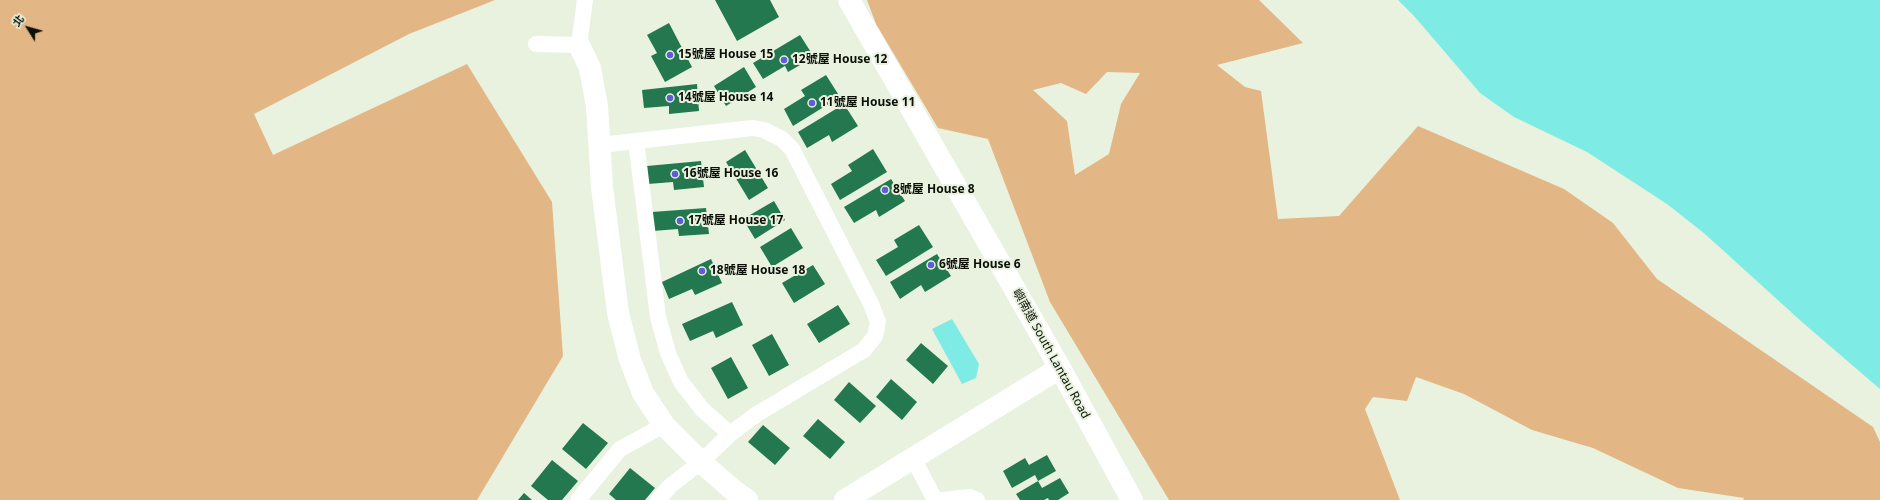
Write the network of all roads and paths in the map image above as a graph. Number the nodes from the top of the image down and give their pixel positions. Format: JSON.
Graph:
{"nodes":[{"id":1,"x":585,"y":0,"type":"edge"},
{"id":2,"x":849,"y":0,"type":"edge"},
{"id":3,"x":536,"y":44,"type":"dead end"},
{"id":4,"x":579,"y":45,"type":"junction"},
{"id":5,"x":636,"y":141,"type":"junction"},
{"id":6,"x":600,"y":145,"type":"junction"},
{"id":7,"x":1060,"y":368,"type":"junction"},
{"id":8,"x":664,"y":425,"type":"junction"},
{"id":9,"x":730,"y":434,"type":"junction"},
{"id":10,"x":913,"y":458,"type":"junction"},
{"id":11,"x":701,"y":462,"type":"junction"},
{"id":12,"x":578,"y":500,"type":"edge"},
{"id":13,"x":658,"y":500,"type":"edge"},
{"id":14,"x":747,"y":500,"type":"edge"},
{"id":15,"x":845,"y":500,"type":"edge"},
{"id":16,"x":935,"y":500,"type":"edge"},
{"id":17,"x":942,"y":500,"type":"edge"},
{"id":18,"x":977,"y":500,"type":"edge"},
{"id":19,"x":1132,"y":500,"type":"edge"}],
"edges":[{"from":1,"to":4,"type":"lane"},
{"from":2,"to":7,"type":"street","name":"嶼南道 South Lantau Road"},
{"from":3,"to":4,"type":"lane"},
{"from":4,"to":6,"type":"street"},
{"from":5,"to":6,"type":"lane"},
{"from":5,"to":9,"type":"lane"},
{"from":5,"to":9,"type":"lane"},
{"from":6,"to":8,"type":"street"},
{"from":7,"to":10,"type":"street"},
{"from":7,"to":19,"type":"street","name":"嶼南道 South Lantau Road"},
{"from":8,"to":11,"type":"street"},
{"from":8,"to":12,"type":"lane"},
{"from":9,"to":11,"type":"lane"},
{"from":10,"to":15,"type":"street"},
{"from":10,"to":16,"type":"lane"},
{"from":11,"to":13,"type":"lane"},
{"from":11,"to":14,"type":"street"},
{"from":17,"to":18,"type":"lane"}]}
